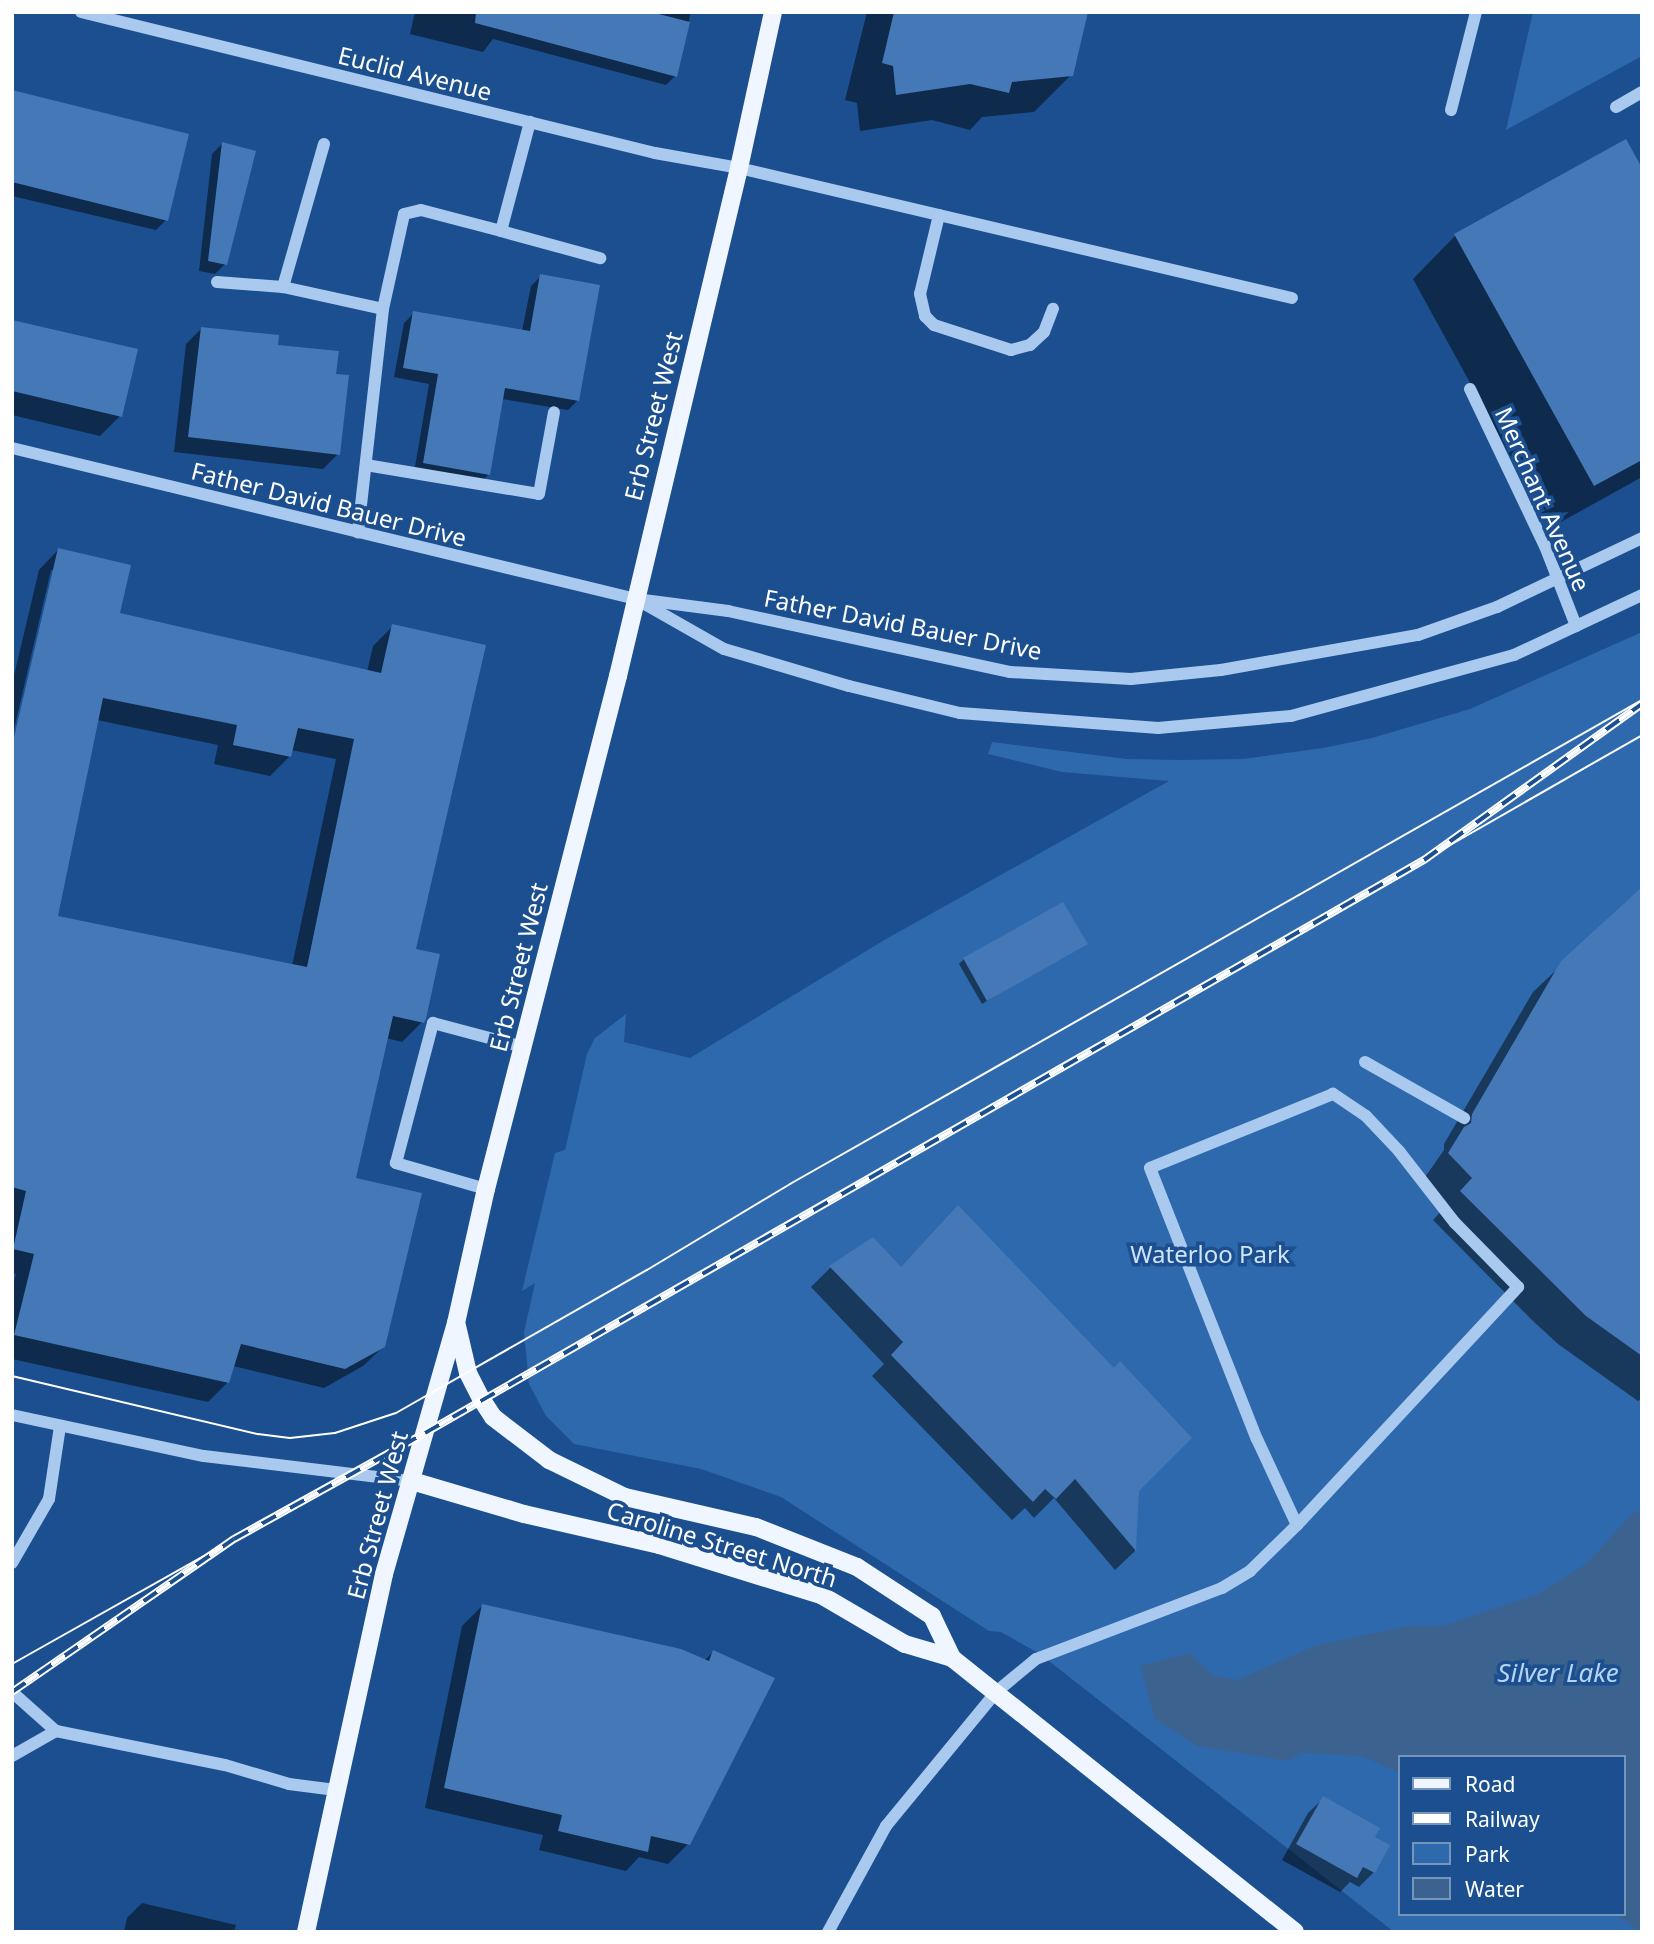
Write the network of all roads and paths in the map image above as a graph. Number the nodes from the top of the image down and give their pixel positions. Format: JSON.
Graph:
{"nodes":[{"id":1,"x":81,"y":12,"type":"edge"},
{"id":2,"x":773,"y":12,"type":"edge"},
{"id":3,"x":1476,"y":12,"type":"edge"},
{"id":4,"x":1642,"y":92,"type":"edge"},
{"id":5,"x":1616,"y":107,"type":"dead end"},
{"id":6,"x":1451,"y":110,"type":"dead end"},
{"id":7,"x":530,"y":122,"type":"junction"},
{"id":8,"x":324,"y":144,"type":"dead end"},
{"id":9,"x":739,"y":168,"type":"junction"},
{"id":10,"x":939,"y":215,"type":"junction"},
{"id":11,"x":501,"y":231,"type":"junction"},
{"id":12,"x":600,"y":258,"type":"dead end"},
{"id":13,"x":216,"y":282,"type":"dead end"},
{"id":14,"x":284,"y":287,"type":"junction"},
{"id":15,"x":1292,"y":298,"type":"dead end"},
{"id":16,"x":383,"y":309,"type":"junction"},
{"id":17,"x":1053,"y":309,"type":"dead end"},
{"id":18,"x":1470,"y":389,"type":"dead end"},
{"id":19,"x":554,"y":412,"type":"dead end"},
{"id":20,"x":12,"y":448,"type":"edge"},
{"id":21,"x":366,"y":465,"type":"junction"},
{"id":22,"x":358,"y":533,"type":"junction"},
{"id":23,"x":1642,"y":538,"type":"edge"},
{"id":24,"x":1558,"y":580,"type":"junction"},
{"id":25,"x":1642,"y":595,"type":"edge"},
{"id":26,"x":636,"y":599,"type":"junction"},
{"id":27,"x":1576,"y":626,"type":"junction"},
{"id":28,"x":523,"y":1047,"type":"junction"},
{"id":29,"x":1365,"y":1062,"type":"dead end"},
{"id":30,"x":1464,"y":1118,"type":"dead end"},
{"id":31,"x":486,"y":1189,"type":"junction"},
{"id":32,"x":456,"y":1323,"type":"junction"},
{"id":33,"x":12,"y":1415,"type":"edge"},
{"id":34,"x":60,"y":1426,"type":"junction"},
{"id":35,"x":412,"y":1481,"type":"junction"},
{"id":36,"x":1297,"y":1525,"type":"junction"},
{"id":37,"x":12,"y":1563,"type":"edge"},
{"id":38,"x":952,"y":1658,"type":"junction"},
{"id":39,"x":12,"y":1692,"type":"edge"},
{"id":40,"x":996,"y":1692,"type":"junction"},
{"id":41,"x":55,"y":1731,"type":"junction"},
{"id":42,"x":12,"y":1756,"type":"edge"},
{"id":43,"x":336,"y":1790,"type":"junction"},
{"id":44,"x":306,"y":1932,"type":"edge"},
{"id":45,"x":828,"y":1932,"type":"edge"},
{"id":46,"x":1295,"y":1932,"type":"edge"}],
"edges":[{"from":1,"to":7,"type":"street","name":"Euclid Avenue"},
{"from":2,"to":9,"type":"main road","name":"Erb Street West"},
{"from":3,"to":6,"type":"street"},
{"from":4,"to":5,"type":"street"},
{"from":7,"to":9,"type":"street","name":"Euclid Avenue"},
{"from":7,"to":11,"type":"street"},
{"from":8,"to":14,"type":"street"},
{"from":9,"to":10,"type":"street","name":"Euclid Avenue"},
{"from":9,"to":26,"type":"main road","name":"Erb Street West"},
{"from":10,"to":15,"type":"street","name":"Euclid Avenue"},
{"from":10,"to":17,"type":"street"},
{"from":11,"to":12,"type":"street"},
{"from":11,"to":16,"type":"street"},
{"from":13,"to":14,"type":"street"},
{"from":14,"to":16,"type":"street"},
{"from":16,"to":21,"type":"street"},
{"from":18,"to":24,"type":"street","name":"Merchant Avenue"},
{"from":19,"to":21,"type":"street"},
{"from":20,"to":22,"type":"street","name":"Father David Bauer Drive"},
{"from":21,"to":22,"type":"street"},
{"from":22,"to":26,"type":"street","name":"Father David Bauer Drive"},
{"from":23,"to":24,"type":"street","name":"Father David Bauer Drive"},
{"from":24,"to":26,"type":"street","name":"Father David Bauer Drive"},
{"from":24,"to":27,"type":"street","name":"Merchant Avenue"},
{"from":25,"to":27,"type":"street","name":"Father David Bauer Drive"},
{"from":26,"to":27,"type":"street","name":"Father David Bauer Drive"},
{"from":26,"to":28,"type":"main road","name":"Erb Street West"},
{"from":28,"to":31,"type":"main road","name":"Erb Street West"},
{"from":28,"to":31,"type":"street"},
{"from":29,"to":30,"type":"street"},
{"from":31,"to":32,"type":"main road","name":"Erb Street West"},
{"from":32,"to":35,"type":"main road","name":"Erb Street West"},
{"from":32,"to":38,"type":"main road"},
{"from":33,"to":34,"type":"street"},
{"from":34,"to":35,"type":"street"},
{"from":34,"to":37,"type":"street"},
{"from":35,"to":38,"type":"main road","name":"Caroline Street North"},
{"from":35,"to":43,"type":"main road","name":"Erb Street West"},
{"from":36,"to":36,"type":"street"},
{"from":36,"to":40,"type":"street"},
{"from":38,"to":40,"type":"main road","name":"Caroline Street North"},
{"from":39,"to":41,"type":"street"},
{"from":40,"to":45,"type":"street"},
{"from":40,"to":46,"type":"main road","name":"Caroline Street North"},
{"from":41,"to":42,"type":"street"},
{"from":41,"to":43,"type":"street"},
{"from":43,"to":44,"type":"main road","name":"Erb Street West"}]}
